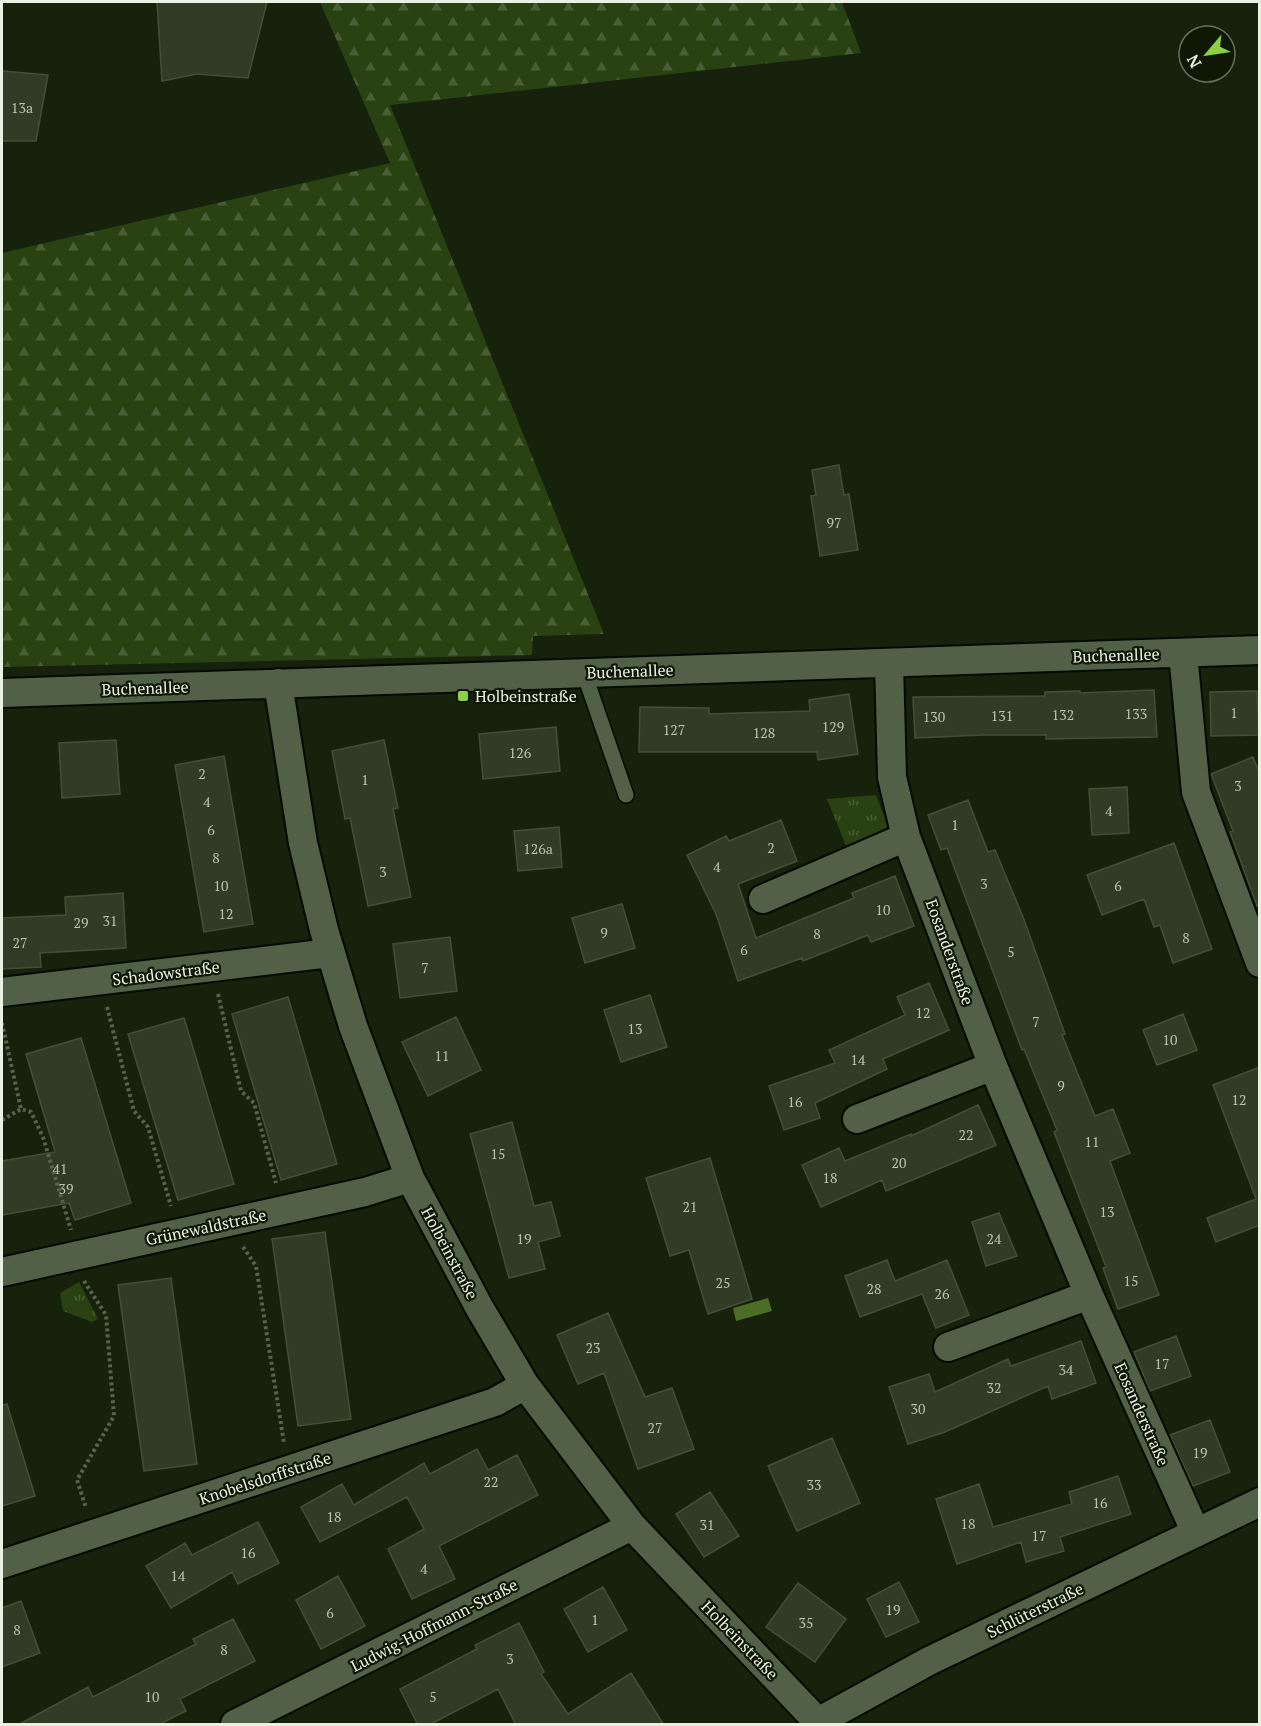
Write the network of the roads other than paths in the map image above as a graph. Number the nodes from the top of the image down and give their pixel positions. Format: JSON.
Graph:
{"nodes":[{"id":1,"x":1260,"y":650,"type":"edge"},
{"id":2,"x":1183,"y":652,"type":"junction"},
{"id":3,"x":889,"y":663,"type":"junction"},
{"id":4,"x":584,"y":673,"type":"junction"},
{"id":5,"x":278,"y":683,"type":"junction"},
{"id":6,"x":2,"y":693,"type":"edge"},
{"id":7,"x":626,"y":795,"type":"dead end"},
{"id":8,"x":906,"y":837,"type":"junction"},
{"id":9,"x":763,"y":899,"type":"dead end"},
{"id":10,"x":330,"y":953,"type":"junction"},
{"id":11,"x":1260,"y":963,"type":"edge"},
{"id":12,"x":2,"y":992,"type":"edge"},
{"id":13,"x":993,"y":1066,"type":"junction"},
{"id":14,"x":857,"y":1119,"type":"dead end"},
{"id":15,"x":410,"y":1178,"type":"junction"},
{"id":16,"x":2,"y":1272,"type":"edge"},
{"id":17,"x":1089,"y":1295,"type":"junction"},
{"id":18,"x":948,"y":1347,"type":"dead end"},
{"id":19,"x":525,"y":1385,"type":"junction"},
{"id":20,"x":1260,"y":1502,"type":"edge"},
{"id":21,"x":632,"y":1526,"type":"junction"},
{"id":22,"x":1196,"y":1533,"type":"junction"},
{"id":23,"x":2,"y":1564,"type":"edge"},
{"id":24,"x":245,"y":1722,"type":"edge"},
{"id":25,"x":816,"y":1724,"type":"edge"}],
"edges":[{"from":1,"to":2,"type":"street","name":"Buchenallee"},
{"from":2,"to":3,"type":"street","name":"Buchenallee"},
{"from":2,"to":11,"type":"street"},
{"from":3,"to":4,"type":"street","name":"Buchenallee"},
{"from":3,"to":8,"type":"street","name":"Eosanderstraße"},
{"from":4,"to":5,"type":"street","name":"Buchenallee"},
{"from":4,"to":7,"type":"lane"},
{"from":5,"to":6,"type":"street","name":"Buchenallee"},
{"from":5,"to":10,"type":"street","name":"Holbeinstraße"},
{"from":8,"to":9,"type":"street"},
{"from":8,"to":13,"type":"street","name":"Eosanderstraße"},
{"from":10,"to":12,"type":"street","name":"Schadowstraße"},
{"from":10,"to":15,"type":"street","name":"Holbeinstraße"},
{"from":13,"to":14,"type":"street"},
{"from":13,"to":17,"type":"street","name":"Eosanderstraße"},
{"from":15,"to":16,"type":"street","name":"Grünewaldstraße"},
{"from":15,"to":19,"type":"street","name":"Holbeinstraße"},
{"from":17,"to":18,"type":"street"},
{"from":17,"to":22,"type":"street","name":"Eosanderstraße"},
{"from":19,"to":21,"type":"street","name":"Holbeinstraße"},
{"from":19,"to":23,"type":"street","name":"Knobelsdorffstraße"},
{"from":20,"to":22,"type":"street","name":"Schlüterstraße"},
{"from":21,"to":24,"type":"street","name":"Ludwig-Hoffmann-Straße"},
{"from":21,"to":25,"type":"street","name":"Holbeinstraße"},
{"from":22,"to":25,"type":"street","name":"Schlüterstraße"}]}
